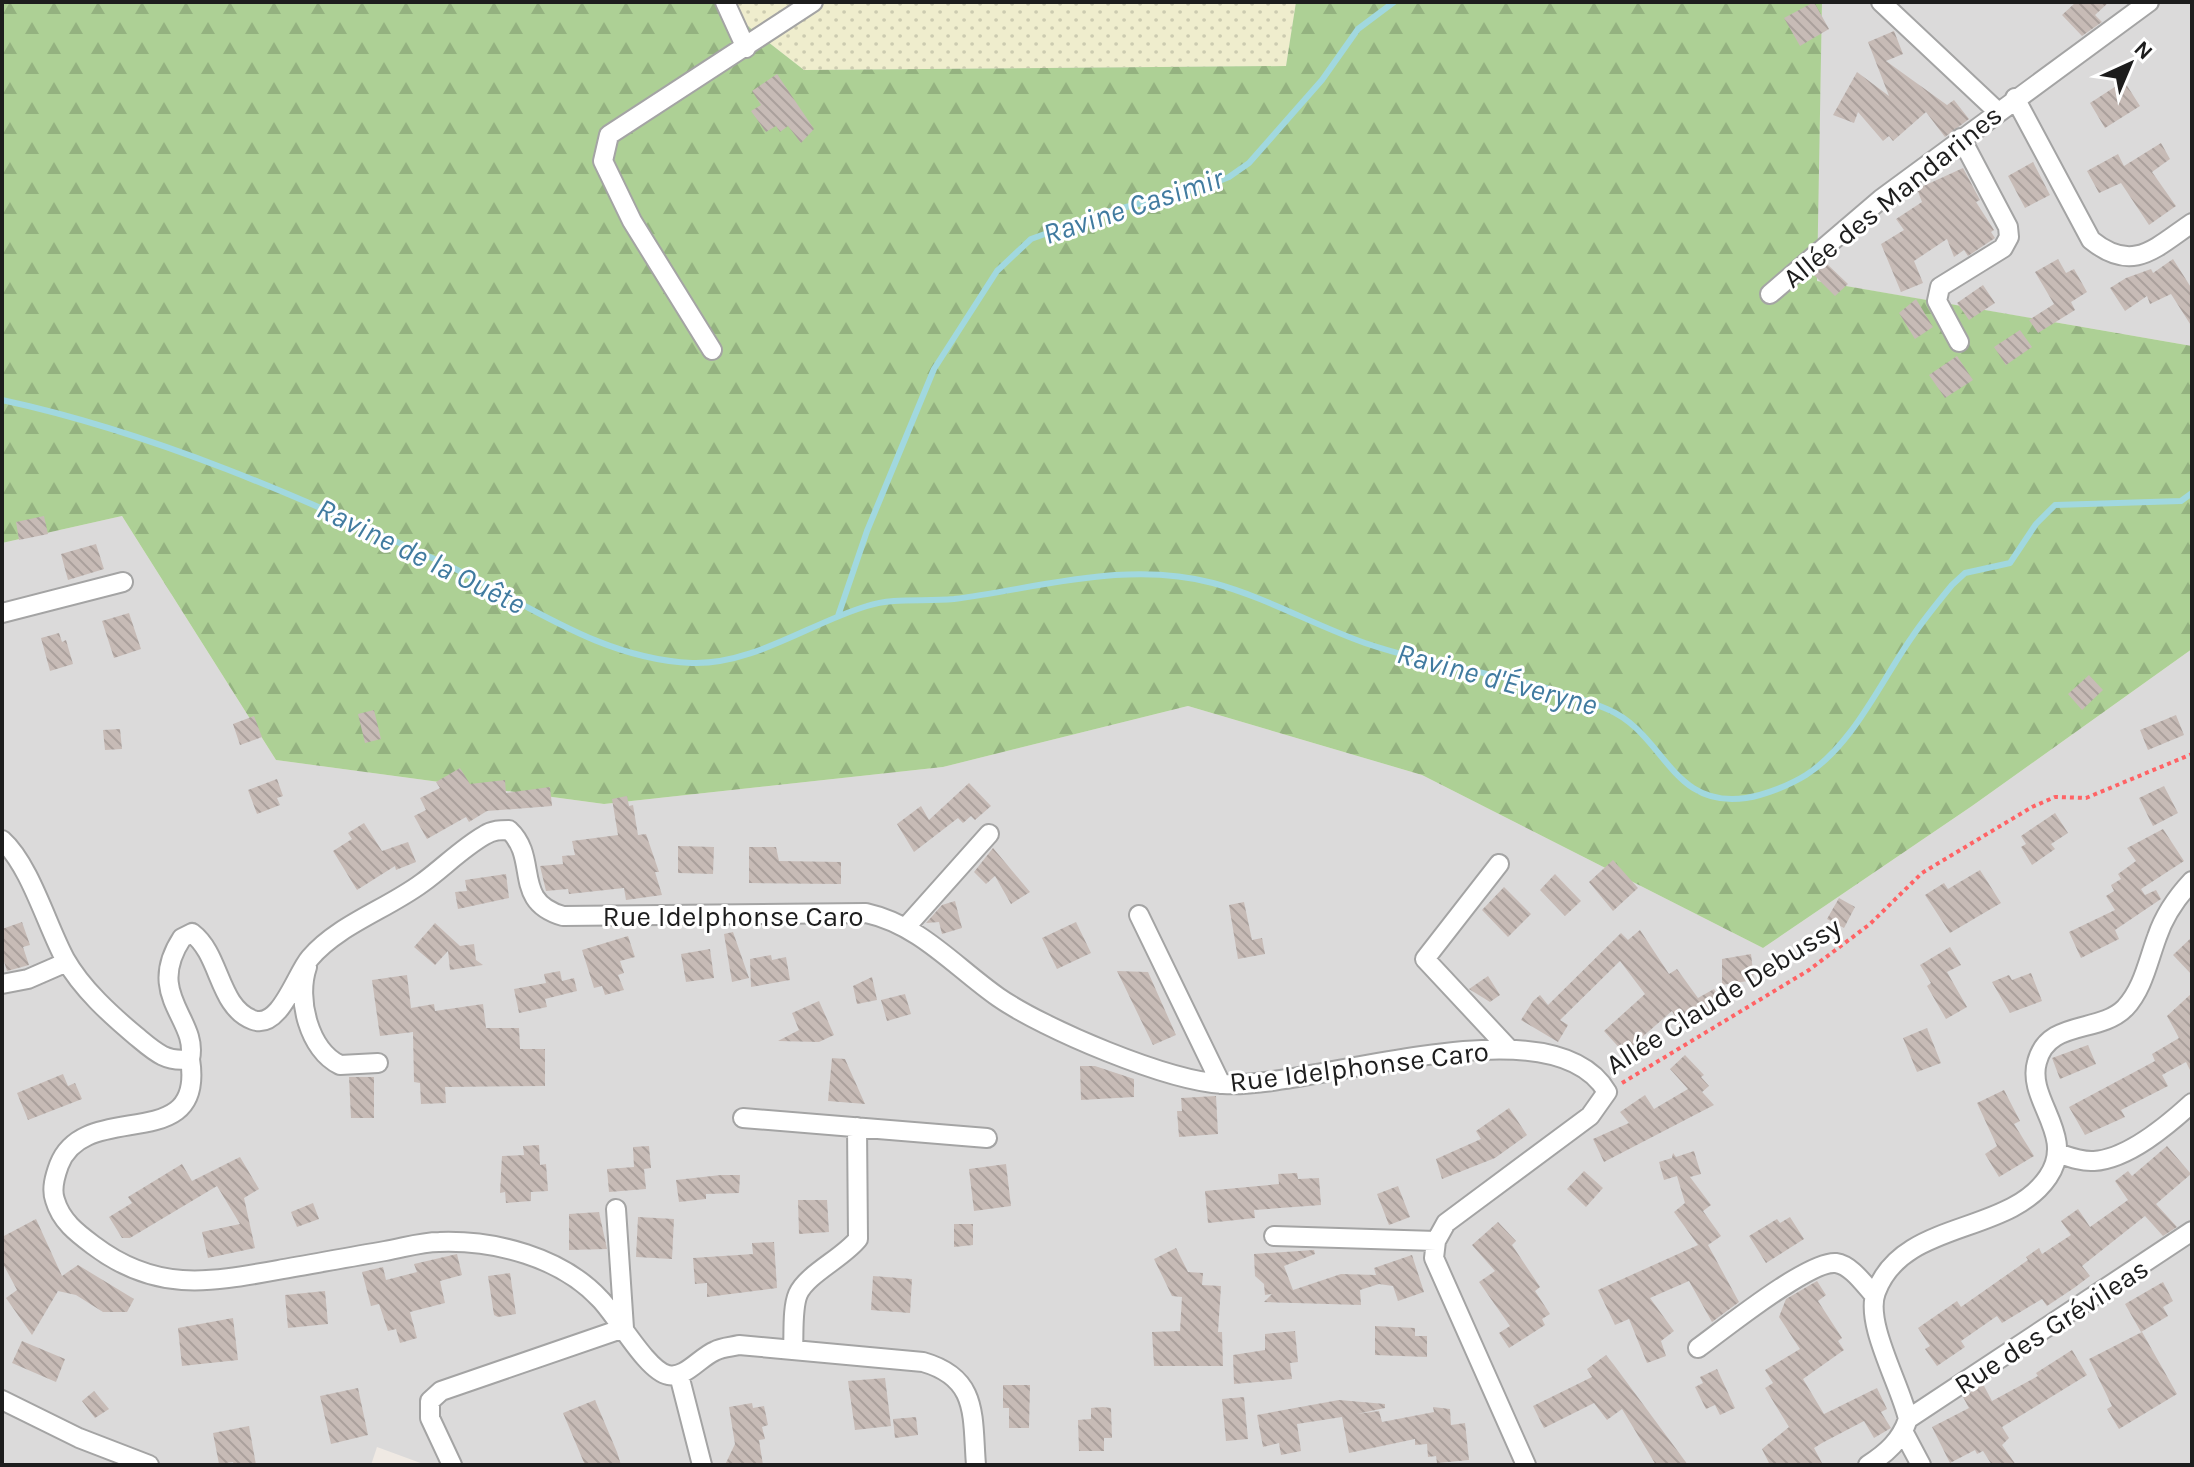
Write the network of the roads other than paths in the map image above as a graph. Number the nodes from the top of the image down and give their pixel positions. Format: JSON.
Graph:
{"nodes":[{"id":1,"x":725,"y":2,"type":"edge"},
{"id":2,"x":813,"y":2,"type":"edge"},
{"id":3,"x":1881,"y":2,"type":"edge"},
{"id":4,"x":2149,"y":2,"type":"edge"},
{"id":5,"x":746,"y":48,"type":"junction"},
{"id":6,"x":2015,"y":98,"type":"junction"},
{"id":7,"x":1997,"y":111,"type":"junction"},
{"id":8,"x":1961,"y":138,"type":"junction"},
{"id":9,"x":2192,"y":223,"type":"edge"},
{"id":10,"x":1770,"y":294,"type":"dead end"},
{"id":11,"x":1959,"y":342,"type":"dead end"},
{"id":12,"x":712,"y":350,"type":"dead end"},
{"id":13,"x":123,"y":582,"type":"dead end"},
{"id":14,"x":2,"y":613,"type":"edge"},
{"id":15,"x":989,"y":834,"type":"dead end"},
{"id":16,"x":2,"y":840,"type":"edge"},
{"id":17,"x":1499,"y":864,"type":"dead end"},
{"id":18,"x":2192,"y":881,"type":"edge"},
{"id":19,"x":1139,"y":915,"type":"dead end"},
{"id":20,"x":906,"y":927,"type":"junction"},
{"id":21,"x":311,"y":956,"type":"junction"},
{"id":22,"x":67,"y":962,"type":"junction"},
{"id":23,"x":2,"y":984,"type":"edge"},
{"id":24,"x":1509,"y":1049,"type":"junction"},
{"id":25,"x":190,"y":1059,"type":"junction"},
{"id":26,"x":378,"y":1063,"type":"dead end"},
{"id":27,"x":1221,"y":1084,"type":"junction"},
{"id":28,"x":2192,"y":1103,"type":"edge"},
{"id":29,"x":743,"y":1118,"type":"dead end"},
{"id":30,"x":857,"y":1127,"type":"junction"},
{"id":31,"x":987,"y":1138,"type":"dead end"},
{"id":32,"x":2057,"y":1153,"type":"junction"},
{"id":33,"x":616,"y":1209,"type":"dead end"},
{"id":34,"x":2192,"y":1231,"type":"edge"},
{"id":35,"x":1274,"y":1236,"type":"dead end"},
{"id":36,"x":1436,"y":1241,"type":"junction"},
{"id":37,"x":1874,"y":1295,"type":"junction"},
{"id":38,"x":624,"y":1328,"type":"junction"},
{"id":39,"x":1698,"y":1348,"type":"dead end"},
{"id":40,"x":793,"y":1350,"type":"junction"},
{"id":41,"x":679,"y":1375,"type":"junction"},
{"id":42,"x":2,"y":1400,"type":"edge"},
{"id":43,"x":1906,"y":1426,"type":"junction"},
{"id":44,"x":149,"y":1465,"type":"edge"},
{"id":45,"x":452,"y":1465,"type":"edge"},
{"id":46,"x":702,"y":1465,"type":"edge"},
{"id":47,"x":976,"y":1465,"type":"edge"},
{"id":48,"x":1526,"y":1465,"type":"edge"},
{"id":49,"x":1868,"y":1465,"type":"edge"},
{"id":50,"x":1921,"y":1465,"type":"edge"}],
"edges":[{"from":1,"to":5,"type":"street"},
{"from":2,"to":5,"type":"street"},
{"from":3,"to":7,"type":"street"},
{"from":4,"to":6,"type":"street","name":"Allée des Mandarines"},
{"from":5,"to":12,"type":"street"},
{"from":6,"to":7,"type":"street","name":"Allée des Mandarines"},
{"from":6,"to":9,"type":"street","name":"Allée des Mandarines"},
{"from":7,"to":8,"type":"street","name":"Allée des Mandarines"},
{"from":8,"to":10,"type":"street","name":"Allée des Mandarines"},
{"from":8,"to":11,"type":"street"},
{"from":13,"to":14,"type":"street"},
{"from":15,"to":20,"type":"street"},
{"from":16,"to":22,"type":"street"},
{"from":17,"to":24,"type":"street"},
{"from":18,"to":32,"type":"street"},
{"from":19,"to":27,"type":"street"},
{"from":20,"to":21,"type":"street","name":"Rue Idelphonse Caro"},
{"from":20,"to":27,"type":"street","name":"Rue Idelphonse Caro"},
{"from":21,"to":25,"type":"street","name":"Rue Idelphonse Caro"},
{"from":21,"to":26,"type":"street"},
{"from":22,"to":23,"type":"street"},
{"from":22,"to":25,"type":"street"},
{"from":24,"to":27,"type":"street","name":"Rue Idelphonse Caro"},
{"from":24,"to":36,"type":"street","name":"Rue Idelphonse Caro"},
{"from":25,"to":38,"type":"street"},
{"from":28,"to":32,"type":"street"},
{"from":29,"to":30,"type":"street"},
{"from":30,"to":31,"type":"street"},
{"from":30,"to":40,"type":"street"},
{"from":32,"to":37,"type":"street"},
{"from":33,"to":38,"type":"street"},
{"from":34,"to":43,"type":"street","name":"Rue des Grévileas"},
{"from":35,"to":36,"type":"street"},
{"from":36,"to":48,"type":"street"},
{"from":37,"to":39,"type":"street"},
{"from":37,"to":43,"type":"street"},
{"from":38,"to":41,"type":"street"},
{"from":38,"to":45,"type":"street"},
{"from":40,"to":41,"type":"street"},
{"from":40,"to":47,"type":"street"},
{"from":41,"to":46,"type":"street"},
{"from":42,"to":44,"type":"street"},
{"from":43,"to":49,"type":"street","name":"Rue des Grévileas"},
{"from":43,"to":50,"type":"street"}]}
